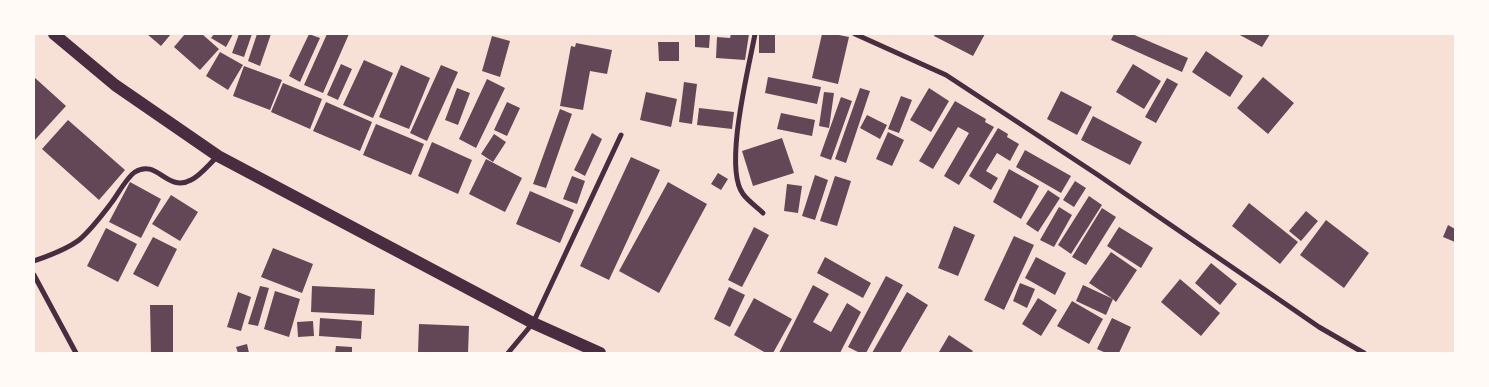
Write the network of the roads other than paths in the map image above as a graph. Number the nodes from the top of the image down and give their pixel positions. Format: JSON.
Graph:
{"nodes":[{"id":1,"x":54,"y":34,"type":"edge"},
{"id":2,"x":755,"y":34,"type":"edge"},
{"id":3,"x":855,"y":34,"type":"edge"},
{"id":4,"x":621,"y":136,"type":"dead end"},
{"id":5,"x":218,"y":156,"type":"junction"},
{"id":6,"x":763,"y":212,"type":"dead end"},
{"id":7,"x":34,"y":261,"type":"edge"},
{"id":8,"x":34,"y":275,"type":"edge"},
{"id":9,"x":533,"y":323,"type":"junction"},
{"id":10,"x":76,"y":353,"type":"edge"},
{"id":11,"x":508,"y":353,"type":"edge"},
{"id":12,"x":600,"y":353,"type":"edge"},
{"id":13,"x":1364,"y":353,"type":"edge"}],
"edges":[{"from":1,"to":5,"type":"main road"},
{"from":2,"to":6,"type":"street"},
{"from":3,"to":13,"type":"street"},
{"from":4,"to":9,"type":"street"},
{"from":5,"to":7,"type":"street"},
{"from":5,"to":9,"type":"main road"},
{"from":8,"to":10,"type":"street"},
{"from":9,"to":11,"type":"street"},
{"from":9,"to":12,"type":"main road"}]}
